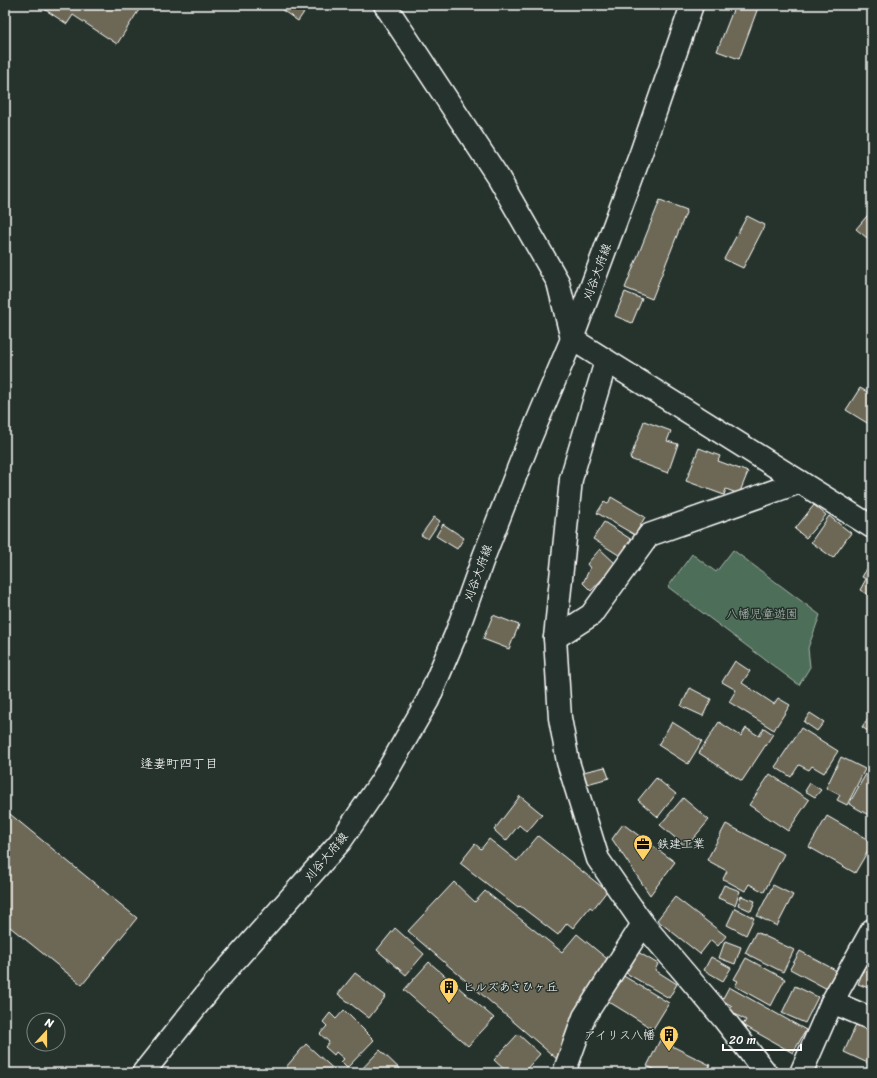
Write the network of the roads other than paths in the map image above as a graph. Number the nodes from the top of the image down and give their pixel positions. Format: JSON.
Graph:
{"nodes":[{"id":1,"x":385,"y":5,"type":"edge"},
{"id":2,"x":692,"y":5,"type":"edge"},
{"id":3,"x":572,"y":339,"type":"junction"},
{"id":4,"x":606,"y":361,"type":"junction"},
{"id":5,"x":800,"y":482,"type":"junction"},
{"id":6,"x":872,"y":527,"type":"edge"},
{"id":7,"x":555,"y":638,"type":"junction"},
{"id":8,"x":643,"y":924,"type":"junction"},
{"id":9,"x":872,"y":930,"type":"edge"},
{"id":10,"x":832,"y":1002,"type":"junction"},
{"id":11,"x":872,"y":1019,"type":"edge"},
{"id":12,"x":143,"y":1073,"type":"edge"},
{"id":13,"x":566,"y":1073,"type":"edge"},
{"id":14,"x":766,"y":1073,"type":"edge"},
{"id":15,"x":801,"y":1073,"type":"edge"}],
"edges":[{"from":1,"to":3,"type":"street"},
{"from":2,"to":3,"type":"street","name":"刈谷大府線"},
{"from":3,"to":4,"type":"street"},
{"from":3,"to":12,"type":"street","name":"刈谷大府線"},
{"from":4,"to":5,"type":"street"},
{"from":4,"to":7,"type":"street"},
{"from":5,"to":6,"type":"street"},
{"from":5,"to":7,"type":"street"},
{"from":7,"to":8,"type":"street"},
{"from":8,"to":13,"type":"street"},
{"from":8,"to":14,"type":"street"},
{"from":9,"to":10,"type":"street"},
{"from":10,"to":11,"type":"street"},
{"from":10,"to":15,"type":"street"}]}
